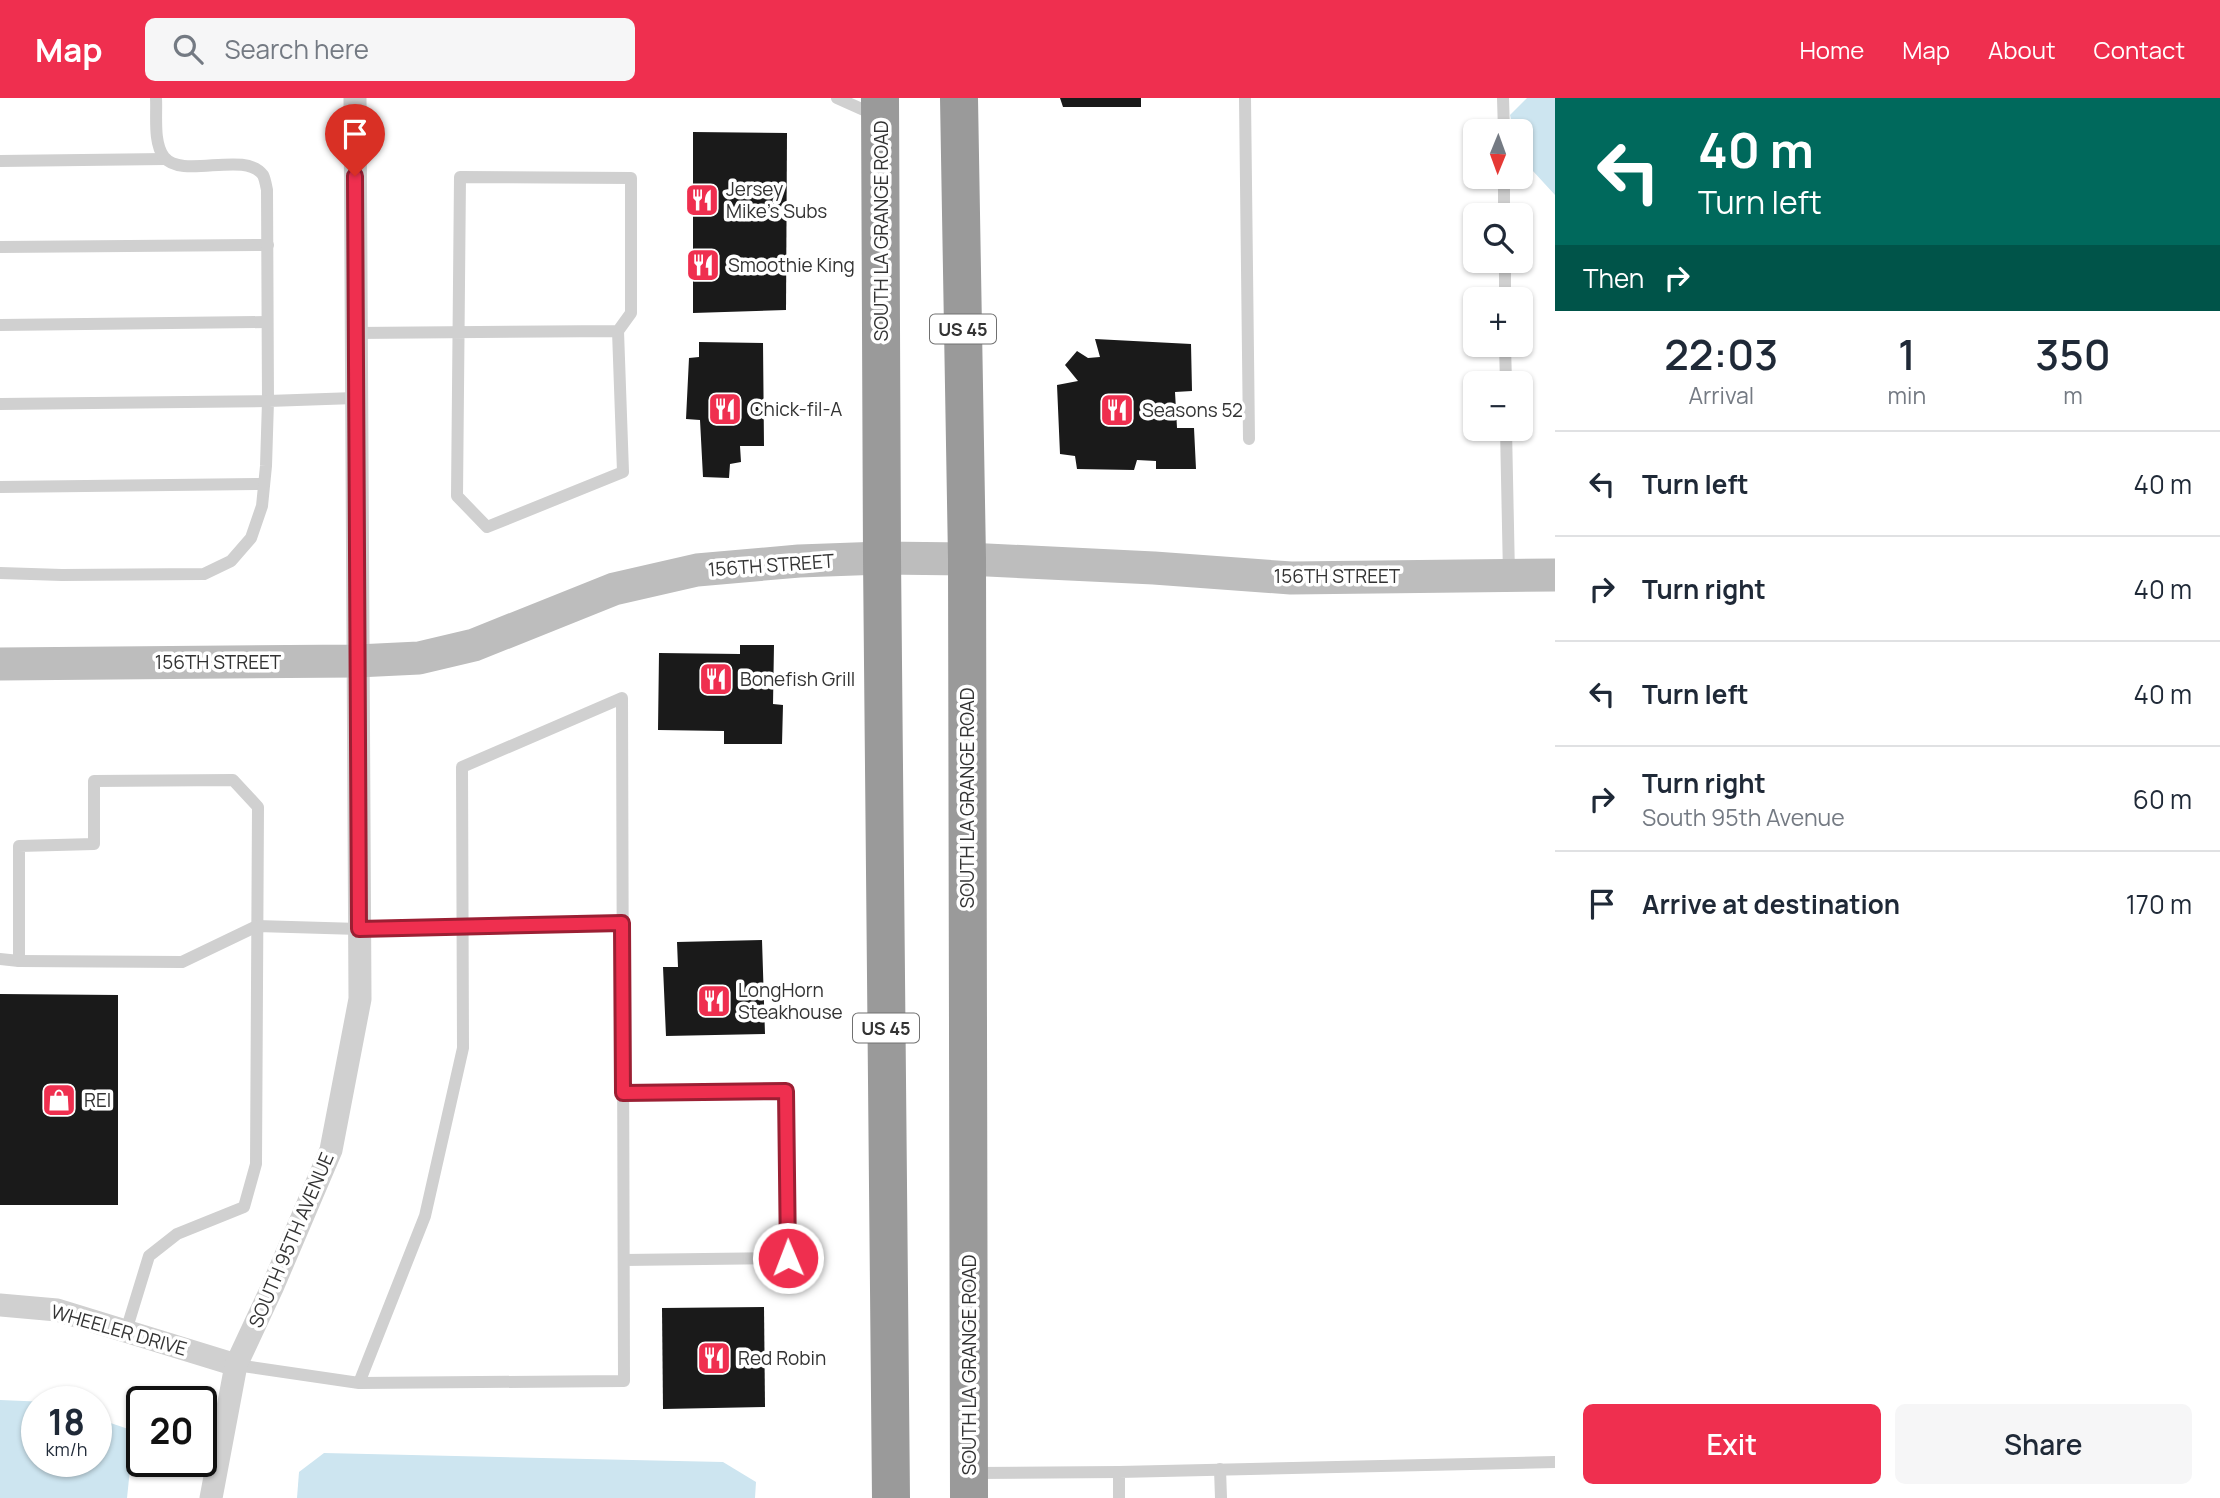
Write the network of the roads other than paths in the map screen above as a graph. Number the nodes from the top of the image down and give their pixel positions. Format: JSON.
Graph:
{"nodes":[{"id":1,"x":156,"y":98,"type":"edge"},
{"id":2,"x":355,"y":98,"type":"edge"},
{"id":3,"x":837,"y":98,"type":"edge"},
{"id":4,"x":959,"y":98,"type":"edge"},
{"id":5,"x":1245,"y":98,"type":"edge"},
{"id":6,"x":1503,"y":98,"type":"edge"},
{"id":7,"x":880,"y":108,"type":"edge"},
{"id":8,"x":1504,"y":119,"type":"edge"},
{"id":9,"x":165,"y":159,"type":"junction"},
{"id":10,"x":0,"y":161,"type":"edge"},
{"id":11,"x":268,"y":245,"type":"junction"},
{"id":12,"x":0,"y":247,"type":"edge"},
{"id":13,"x":267,"y":322,"type":"junction"},
{"id":14,"x":0,"y":325,"type":"edge"},
{"id":15,"x":618,"y":331,"type":"junction"},
{"id":16,"x":458,"y":332,"type":"junction"},
{"id":17,"x":355,"y":333,"type":"junction"},
{"id":18,"x":355,"y":398,"type":"junction"},
{"id":19,"x":268,"y":401,"type":"junction"},
{"id":20,"x":0,"y":404,"type":"edge"},
{"id":21,"x":1249,"y":439,"type":"dead end"},
{"id":22,"x":1506,"y":441,"type":"edge"},
{"id":23,"x":264,"y":484,"type":"junction"},
{"id":24,"x":0,"y":487,"type":"edge"},
{"id":25,"x":882,"y":558,"type":"junction"},
{"id":26,"x":967,"y":559,"type":"junction"},
{"id":27,"x":0,"y":573,"type":"edge"},
{"id":28,"x":1509,"y":575,"type":"junction"},
{"id":29,"x":1555,"y":575,"type":"edge"},
{"id":30,"x":357,"y":661,"type":"junction"},
{"id":31,"x":0,"y":664,"type":"edge"},
{"id":32,"x":622,"y":923,"type":"junction"},
{"id":33,"x":257,"y":926,"type":"junction"},
{"id":34,"x":463,"y":927,"type":"junction"},
{"id":35,"x":359,"y":929,"type":"junction"},
{"id":36,"x":0,"y":959,"type":"edge"},
{"id":37,"x":19,"y":961,"type":"junction"},
{"id":38,"x":623,"y":1093,"type":"junction"},
{"id":39,"x":624,"y":1260,"type":"junction"},
{"id":40,"x":0,"y":1305,"type":"edge"},
{"id":41,"x":126,"y":1331,"type":"junction"},
{"id":42,"x":236,"y":1365,"type":"junction"},
{"id":43,"x":359,"y":1383,"type":"junction"},
{"id":44,"x":1555,"y":1462,"type":"edge"},
{"id":45,"x":1220,"y":1469,"type":"junction"},
{"id":46,"x":1119,"y":1472,"type":"junction"},
{"id":47,"x":969,"y":1485,"type":"edge"},
{"id":48,"x":211,"y":1498,"type":"edge"},
{"id":49,"x":891,"y":1498,"type":"edge"},
{"id":50,"x":1119,"y":1498,"type":"edge"},
{"id":51,"x":1221,"y":1498,"type":"edge"}],
"edges":[{"from":1,"to":9,"type":"lane"},
{"from":2,"to":17,"type":"street","name":"SOUTH 95TH AVENUE"},
{"from":3,"to":7,"type":"lane"},
{"from":4,"to":26,"type":"highway","name":"SOUTH LA GRANGE ROAD","number":"US 45"},
{"from":5,"to":21,"type":"lane"},
{"from":6,"to":8,"type":"lane"},
{"from":7,"to":25,"type":"highway","name":"SOUTH LA GRANGE ROAD","number":"US 45"},
{"from":9,"to":10,"type":"lane"},
{"from":9,"to":11,"type":"lane"},
{"from":11,"to":12,"type":"lane"},
{"from":11,"to":13,"type":"lane"},
{"from":13,"to":14,"type":"lane"},
{"from":13,"to":19,"type":"lane"},
{"from":15,"to":16,"type":"lane"},
{"from":15,"to":16,"type":"lane"},
{"from":15,"to":16,"type":"lane"},
{"from":16,"to":17,"type":"lane"},
{"from":17,"to":18,"type":"street","name":"SOUTH 95TH AVENUE"},
{"from":18,"to":19,"type":"lane"},
{"from":18,"to":30,"type":"street","name":"SOUTH 95TH AVENUE"},
{"from":19,"to":20,"type":"lane"},
{"from":19,"to":23,"type":"lane"},
{"from":22,"to":28,"type":"lane"},
{"from":23,"to":24,"type":"lane"},
{"from":23,"to":27,"type":"lane"},
{"from":25,"to":26,"type":"street","name":"156TH STREET"},
{"from":25,"to":30,"type":"street","name":"156TH STREET"},
{"from":25,"to":49,"type":"highway","name":"SOUTH LA GRANGE ROAD","number":"US 45"},
{"from":26,"to":28,"type":"street","name":"156TH STREET"},
{"from":26,"to":47,"type":"highway","name":"SOUTH LA GRANGE ROAD","number":"US 45"},
{"from":28,"to":29,"type":"street","name":"156TH STREET"},
{"from":30,"to":31,"type":"street","name":"156TH STREET"},
{"from":30,"to":35,"type":"street","name":"SOUTH 95TH AVENUE"},
{"from":32,"to":34,"type":"lane"},
{"from":32,"to":34,"type":"lane"},
{"from":32,"to":38,"type":"lane"},
{"from":33,"to":35,"type":"lane"},
{"from":33,"to":37,"type":"lane"},
{"from":33,"to":37,"type":"lane"},
{"from":33,"to":41,"type":"lane"},
{"from":34,"to":35,"type":"lane"},
{"from":34,"to":43,"type":"lane"},
{"from":35,"to":42,"type":"street","name":"SOUTH 95TH AVENUE"},
{"from":36,"to":37,"type":"lane"},
{"from":38,"to":39,"type":"lane"},
{"from":38,"to":39,"type":"lane"},
{"from":39,"to":43,"type":"lane"},
{"from":40,"to":41,"type":"street","name":"WHEELER DRIVE"},
{"from":41,"to":42,"type":"street","name":"WHEELER DRIVE"},
{"from":42,"to":43,"type":"lane"},
{"from":42,"to":48,"type":"street","name":"SOUTH 95TH AVENUE"},
{"from":44,"to":45,"type":"lane"},
{"from":45,"to":46,"type":"lane"},
{"from":45,"to":51,"type":"lane"},
{"from":46,"to":47,"type":"lane"},
{"from":46,"to":50,"type":"lane"}]}
